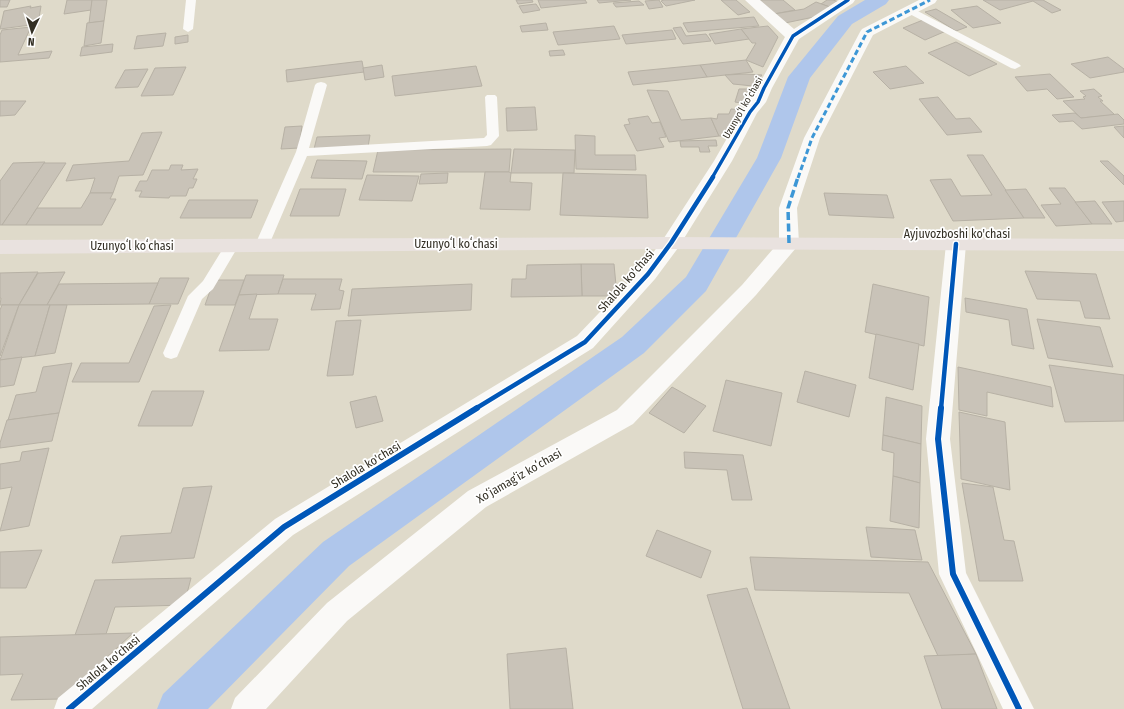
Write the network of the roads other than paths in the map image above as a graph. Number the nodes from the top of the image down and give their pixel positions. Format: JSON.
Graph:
{"nodes":[{"id":1,"x":190,"y":0,"type":"edge"},
{"id":2,"x":752,"y":0,"type":"edge"},
{"id":3,"x":848,"y":0,"type":"edge"},
{"id":4,"x":930,"y":0,"type":"edge"},
{"id":5,"x":910,"y":10,"type":"junction"},
{"id":6,"x":188,"y":29,"type":"dead end"},
{"id":7,"x":793,"y":36,"type":"junction"},
{"id":8,"x":1015,"y":66,"type":"dead end"},
{"id":9,"x":321,"y":85,"type":"dead end"},
{"id":10,"x":491,"y":97,"type":"dead end"},
{"id":11,"x":302,"y":152,"type":"junction"},
{"id":12,"x":671,"y":243,"type":"junction"},
{"id":13,"x":789,"y":243,"type":"junction"},
{"id":14,"x":956,"y":244,"type":"junction"},
{"id":15,"x":232,"y":245,"type":"junction"},
{"id":16,"x":262,"y":245,"type":"junction"},
{"id":17,"x":1124,"y":245,"type":"edge"},
{"id":18,"x":0,"y":247,"type":"edge"},
{"id":19,"x":171,"y":353,"type":"dead end"},
{"id":20,"x":69,"y":709,"type":"edge"},
{"id":21,"x":246,"y":709,"type":"edge"},
{"id":22,"x":1019,"y":709,"type":"edge"}],
"edges":[{"from":1,"to":6,"type":"lane"},
{"from":2,"to":7,"type":"street"},
{"from":3,"to":7,"type":"street","name":"Uzunyoʻl koʻchasi"},
{"from":4,"to":5,"type":"street"},
{"from":5,"to":8,"type":"lane"},
{"from":5,"to":13,"type":"street"},
{"from":7,"to":12,"type":"street","name":"Uzunyoʻl koʻchasi"},
{"from":9,"to":11,"type":"lane"},
{"from":10,"to":11,"type":"lane"},
{"from":11,"to":16,"type":"lane"},
{"from":12,"to":13,"type":"main road","name":"Ayjuvozboshi ko'chasi"},
{"from":12,"to":16,"type":"main road","name":"Uzunyoʻl koʻchasi"},
{"from":12,"to":20,"type":"street","name":"Shalola ko'chasi"},
{"from":13,"to":14,"type":"main road","name":"Ayjuvozboshi ko'chasi"},
{"from":13,"to":21,"type":"street","name":"Xoʻjamagʻiz koʻchasi"},
{"from":14,"to":17,"type":"main road","name":"Ayjuvozboshi ko'chasi"},
{"from":14,"to":22,"type":"street"},
{"from":15,"to":16,"type":"main road","name":"Uzunyoʻl koʻchasi"},
{"from":15,"to":18,"type":"main road","name":"Uzunyoʻl koʻchasi"},
{"from":15,"to":19,"type":"lane"}]}
